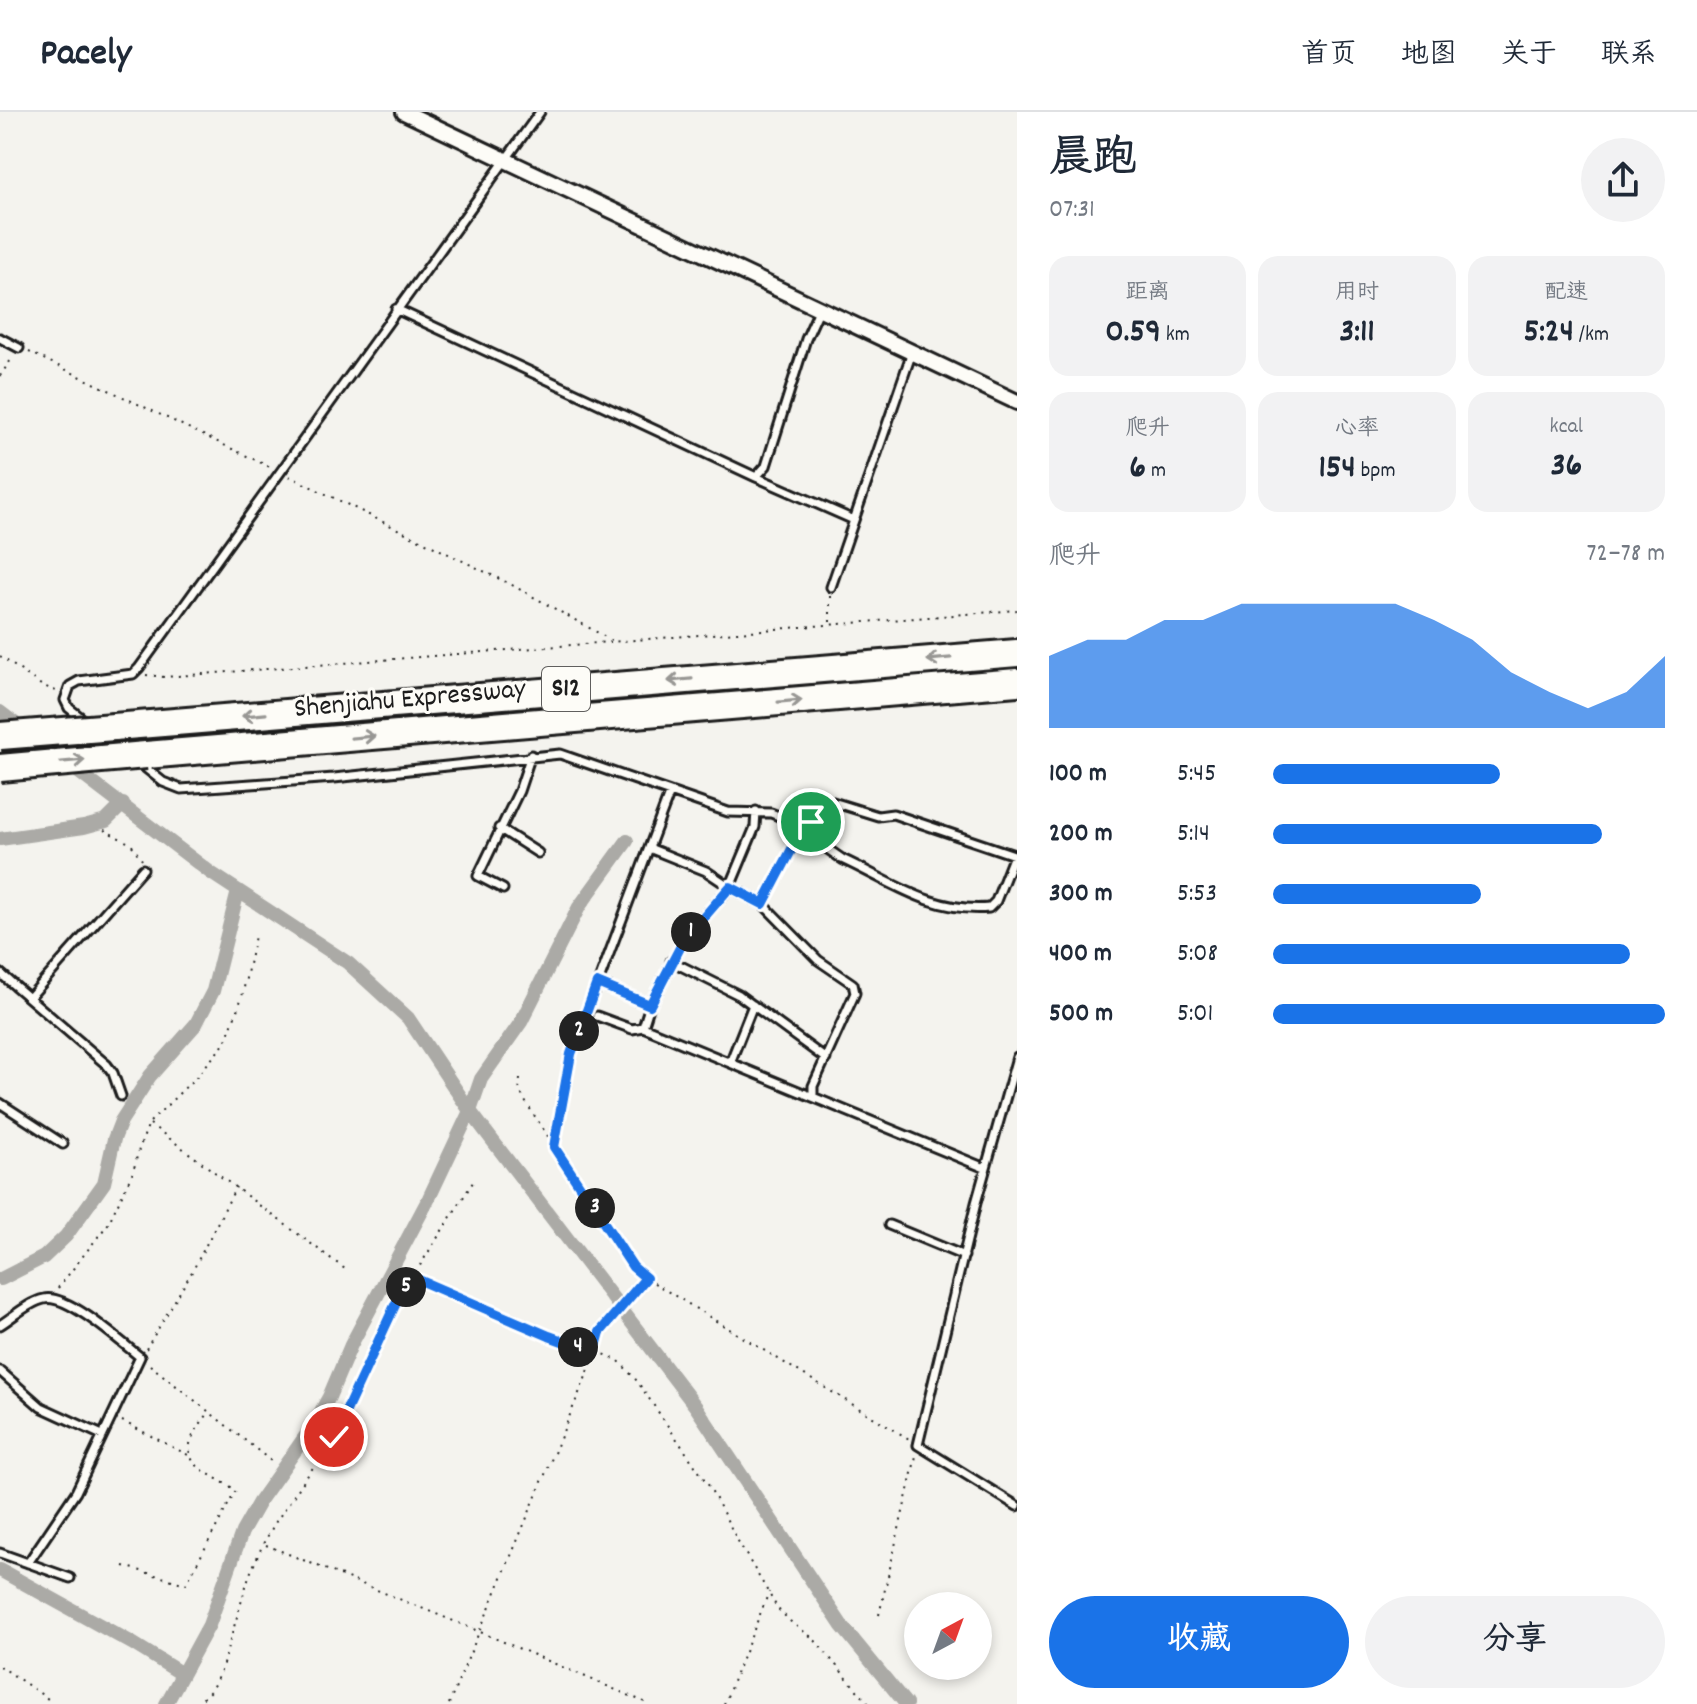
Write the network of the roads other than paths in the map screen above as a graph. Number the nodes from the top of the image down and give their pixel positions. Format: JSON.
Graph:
{"nodes":[{"id":1,"x":404,"y":112,"type":"edge"},
{"id":2,"x":540,"y":112,"type":"edge"},
{"id":3,"x":504,"y":160,"type":"junction"},
{"id":4,"x":820,"y":308,"type":"junction"},
{"id":5,"x":396,"y":309,"type":"junction"},
{"id":6,"x":0,"y":338,"type":"edge"},
{"id":7,"x":19,"y":348,"type":"road end"},
{"id":8,"x":912,"y":352,"type":"junction"},
{"id":9,"x":1017,"y":402,"type":"edge"},
{"id":10,"x":756,"y":477,"type":"junction"},
{"id":11,"x":854,"y":520,"type":"junction"},
{"id":12,"x":831,"y":587,"type":"road end"},
{"id":13,"x":1017,"y":653,"type":"edge"},
{"id":14,"x":1017,"y":682,"type":"edge"},
{"id":15,"x":0,"y":736,"type":"edge"},
{"id":16,"x":112,"y":736,"type":"junction"},
{"id":17,"x":531,"y":755,"type":"junction"},
{"id":18,"x":0,"y":768,"type":"edge"},
{"id":19,"x":670,"y":792,"type":"junction"},
{"id":20,"x":756,"y":811,"type":"junction"},
{"id":21,"x":804,"y":826,"type":"junction"},
{"id":22,"x":499,"y":828,"type":"junction"},
{"id":23,"x":649,"y":848,"type":"junction"},
{"id":24,"x":538,"y":853,"type":"dead end"},
{"id":25,"x":1015,"y":855,"type":"edge"},
{"id":26,"x":143,"y":869,"type":"road end"},
{"id":27,"x":730,"y":887,"type":"junction"},
{"id":28,"x":503,"y":889,"type":"dead end"},
{"id":29,"x":671,"y":961,"type":"junction"},
{"id":30,"x":0,"y":973,"type":"edge"},
{"id":31,"x":29,"y":998,"type":"junction"},
{"id":32,"x":650,"y":1005,"type":"junction"},
{"id":33,"x":753,"y":1005,"type":"junction"},
{"id":34,"x":597,"y":1016,"type":"dead end"},
{"id":35,"x":643,"y":1027,"type":"junction"},
{"id":36,"x":1017,"y":1057,"type":"edge"},
{"id":37,"x":826,"y":1059,"type":"junction"},
{"id":38,"x":730,"y":1063,"type":"junction"},
{"id":39,"x":121,"y":1096,"type":"dead end"},
{"id":40,"x":813,"y":1096,"type":"junction"},
{"id":41,"x":0,"y":1103,"type":"edge"},
{"id":42,"x":63,"y":1144,"type":"dead end"},
{"id":43,"x":985,"y":1168,"type":"junction"},
{"id":44,"x":889,"y":1225,"type":"dead end"},
{"id":45,"x":964,"y":1256,"type":"junction"},
{"id":46,"x":0,"y":1325,"type":"edge"},
{"id":47,"x":0,"y":1371,"type":"edge"},
{"id":48,"x":102,"y":1435,"type":"junction"},
{"id":49,"x":1017,"y":1506,"type":"edge"},
{"id":50,"x":0,"y":1553,"type":"edge"},
{"id":51,"x":28,"y":1563,"type":"junction"},
{"id":52,"x":70,"y":1578,"type":"dead end"}],
"edges":[{"from":1,"to":3,"type":"street"},
{"from":2,"to":3,"type":"lane"},
{"from":3,"to":4,"type":"street"},
{"from":3,"to":5,"type":"lane"},
{"from":4,"to":8,"type":"street"},
{"from":4,"to":10,"type":"lane"},
{"from":5,"to":10,"type":"lane"},
{"from":5,"to":16,"type":"lane"},
{"from":6,"to":7,"type":"lane"},
{"from":8,"to":9,"type":"street"},
{"from":8,"to":11,"type":"lane"},
{"from":10,"to":11,"type":"lane"},
{"from":11,"to":12,"type":"lane"},
{"from":13,"to":16,"type":"highway","name":"Shenjiahu Expressway","number":"S12","one_way":true},
{"from":18,"to":14,"type":"highway","name":"Shenjiahu Expressway","number":"S12","one_way":true,"bridge":true},
{"from":15,"to":16,"type":"highway","name":"Shenjiahu Expressway","number":"S12","bridge":true},
{"from":16,"to":17,"type":"lane"},
{"from":17,"to":19,"type":"lane"},
{"from":17,"to":22,"type":"lane"},
{"from":19,"to":20,"type":"lane"},
{"from":19,"to":23,"type":"lane"},
{"from":20,"to":21,"type":"lane"},
{"from":20,"to":27,"type":"lane"},
{"from":21,"to":25,"type":"lane"},
{"from":21,"to":25,"type":"lane"},
{"from":22,"to":24,"type":"lane"},
{"from":22,"to":28,"type":"lane"},
{"from":23,"to":27,"type":"lane"},
{"from":23,"to":32,"type":"lane"},
{"from":26,"to":31,"type":"lane"},
{"from":27,"to":29,"type":"lane"},
{"from":27,"to":37,"type":"lane"},
{"from":29,"to":32,"type":"lane"},
{"from":29,"to":33,"type":"lane"},
{"from":30,"to":31,"type":"lane"},
{"from":31,"to":39,"type":"lane"},
{"from":32,"to":35,"type":"lane"},
{"from":33,"to":37,"type":"lane"},
{"from":33,"to":38,"type":"lane"},
{"from":34,"to":35,"type":"lane"},
{"from":35,"to":38,"type":"lane"},
{"from":36,"to":43,"type":"lane"},
{"from":37,"to":40,"type":"lane"},
{"from":38,"to":40,"type":"lane"},
{"from":40,"to":43,"type":"lane"},
{"from":41,"to":42,"type":"lane"},
{"from":43,"to":45,"type":"lane"},
{"from":44,"to":45,"type":"lane"},
{"from":45,"to":49,"type":"lane"},
{"from":46,"to":48,"type":"lane"},
{"from":47,"to":48,"type":"lane"},
{"from":48,"to":51,"type":"lane"},
{"from":50,"to":51,"type":"lane"},
{"from":51,"to":52,"type":"lane"}]}
